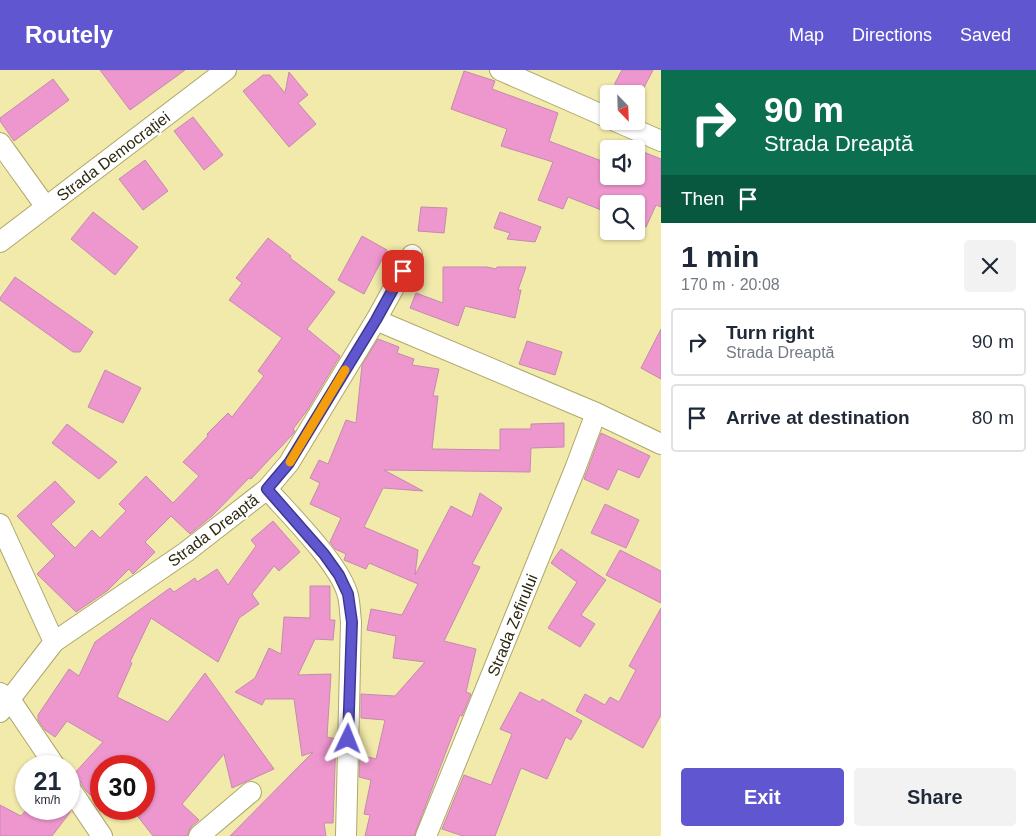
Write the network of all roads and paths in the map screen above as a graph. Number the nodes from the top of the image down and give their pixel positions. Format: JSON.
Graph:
{"nodes":[{"id":1,"x":226,"y":70,"type":"edge"},
{"id":2,"x":500,"y":70,"type":"edge"},
{"id":3,"x":600,"y":114,"type":"edge"},
{"id":4,"x":635,"y":130,"type":"edge"},
{"id":5,"x":661,"y":142,"type":"edge"},
{"id":6,"x":0,"y":143,"type":"edge"},
{"id":7,"x":46,"y":207,"type":"junction"},
{"id":8,"x":0,"y":242,"type":"edge"},
{"id":9,"x":412,"y":255,"type":"dead end"},
{"id":10,"x":376,"y":320,"type":"junction"},
{"id":11,"x":596,"y":414,"type":"junction"},
{"id":12,"x":661,"y":444,"type":"edge"},
{"id":13,"x":267,"y":489,"type":"junction"},
{"id":14,"x":0,"y":524,"type":"edge"},
{"id":15,"x":54,"y":642,"type":"junction"},
{"id":16,"x":3,"y":701,"type":"edge"},
{"id":17,"x":46,"y":755,"type":"edge"},
{"id":18,"x":251,"y":792,"type":"dead end"},
{"id":19,"x":80,"y":803,"type":"edge"},
{"id":20,"x":102,"y":836,"type":"edge"},
{"id":21,"x":199,"y":836,"type":"edge"},
{"id":22,"x":346,"y":836,"type":"edge"},
{"id":23,"x":426,"y":836,"type":"edge"}],
"edges":[{"from":1,"to":7,"type":"street","name":"Strada Democrației"},
{"from":2,"to":3,"type":"street"},
{"from":4,"to":5,"type":"street"},
{"from":6,"to":7,"type":"street"},
{"from":7,"to":8,"type":"street","name":"Strada Democrației"},
{"from":9,"to":10,"type":"street","name":"Strada Dreaptă"},
{"from":10,"to":11,"type":"street"},
{"from":10,"to":13,"type":"street","name":"Strada Dreaptă"},
{"from":11,"to":12,"type":"street"},
{"from":11,"to":23,"type":"street","name":"Strada Zefirului"},
{"from":13,"to":15,"type":"street","name":"Strada Dreaptă"},
{"from":13,"to":22,"type":"street"},
{"from":14,"to":15,"type":"street"},
{"from":15,"to":16,"type":"street","name":"Strada Dreaptă"},
{"from":16,"to":17,"type":"street"},
{"from":18,"to":21,"type":"street"},
{"from":19,"to":20,"type":"street"}]}
